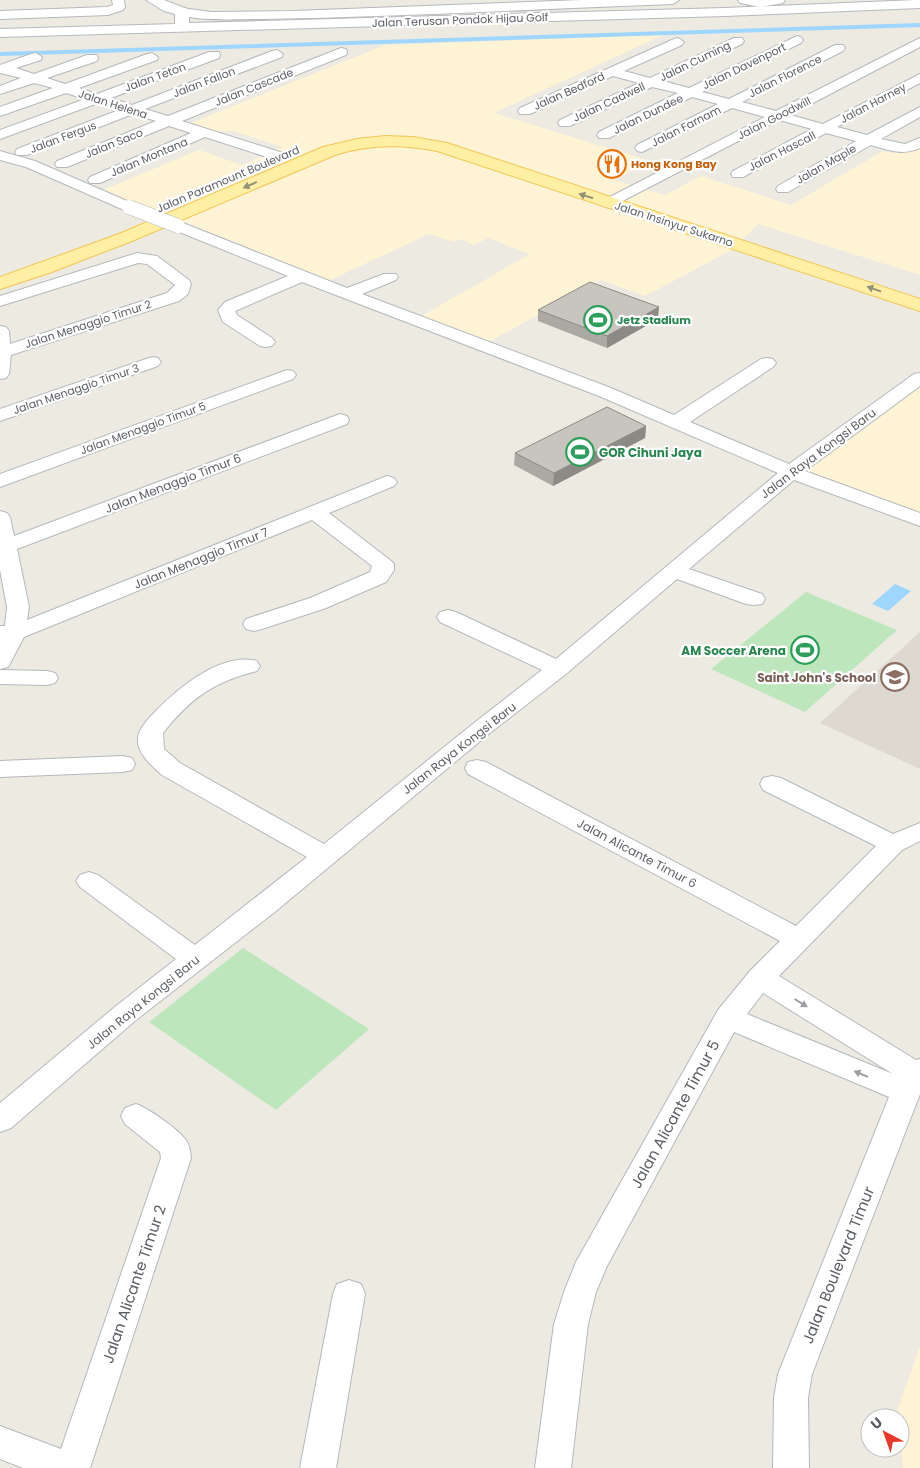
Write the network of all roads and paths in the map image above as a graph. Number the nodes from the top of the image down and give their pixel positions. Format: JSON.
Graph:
{"nodes":[{"id":1,"x":37,"y":0,"type":"edge"},
{"id":2,"x":153,"y":0,"type":"edge"},
{"id":3,"x":510,"y":0,"type":"edge"},
{"id":4,"x":522,"y":0,"type":"edge"},
{"id":5,"x":672,"y":0,"type":"edge"},
{"id":6,"x":744,"y":0,"type":"edge"},
{"id":7,"x":779,"y":0,"type":"edge"},
{"id":8,"x":425,"y":1,"type":"edge"},
{"id":9,"x":585,"y":2,"type":"edge"},
{"id":10,"x":119,"y":3,"type":"edge"},
{"id":11,"x":340,"y":3,"type":"edge"},
{"id":12,"x":920,"y":4,"type":"edge"},
{"id":13,"x":245,"y":5,"type":"edge"},
{"id":14,"x":175,"y":7,"type":"edge"},
{"id":15,"x":36,"y":14,"type":"junction"},
{"id":16,"x":0,"y":15,"type":"edge"},
{"id":17,"x":177,"y":28,"type":"junction"},
{"id":18,"x":0,"y":33,"type":"edge"},
{"id":19,"x":797,"y":40,"type":"dead end"},
{"id":20,"x":738,"y":41,"type":"dead end"},
{"id":21,"x":678,"y":42,"type":"dead end"},
{"id":22,"x":920,"y":42,"type":"edge"},
{"id":23,"x":839,"y":48,"type":"dead end"},
{"id":24,"x":341,"y":52,"type":"dead end"},
{"id":25,"x":276,"y":54,"type":"dead end"},
{"id":26,"x":214,"y":55,"type":"dead end"},
{"id":27,"x":152,"y":56,"type":"dead end"},
{"id":28,"x":36,"y":57,"type":"dead end"},
{"id":29,"x":92,"y":58,"type":"dead end"},
{"id":30,"x":1,"y":69,"type":"edge"},
{"id":31,"x":614,"y":72,"type":"junction"},
{"id":32,"x":33,"y":78,"type":"junction"},
{"id":33,"x":920,"y":78,"type":"edge"},
{"id":34,"x":652,"y":82,"type":"junction"},
{"id":35,"x":64,"y":89,"type":"junction"},
{"id":36,"x":0,"y":90,"type":"edge"},
{"id":37,"x":691,"y":92,"type":"junction"},
{"id":38,"x":97,"y":99,"type":"junction"},
{"id":39,"x":731,"y":103,"type":"junction"},
{"id":40,"x":131,"y":110,"type":"junction"},
{"id":41,"x":525,"y":111,"type":"dead end"},
{"id":42,"x":920,"y":111,"type":"edge"},
{"id":43,"x":0,"y":112,"type":"edge"},
{"id":44,"x":778,"y":116,"type":"junction"},
{"id":45,"x":166,"y":122,"type":"junction"},
{"id":46,"x":565,"y":123,"type":"dead end"},
{"id":47,"x":826,"y":128,"type":"junction"},
{"id":48,"x":202,"y":134,"type":"junction"},
{"id":49,"x":0,"y":135,"type":"edge"},
{"id":50,"x":604,"y":135,"type":"dead end"},
{"id":51,"x":869,"y":140,"type":"junction"},
{"id":52,"x":463,"y":141,"type":"joint"},
{"id":53,"x":427,"y":144,"type":"joint"},
{"id":54,"x":914,"y":145,"type":"edge"},
{"id":55,"x":642,"y":148,"type":"dead end"},
{"id":56,"x":0,"y":155,"type":"edge"},
{"id":57,"x":281,"y":157,"type":"junction"},
{"id":58,"x":26,"y":158,"type":"junction"},
{"id":59,"x":62,"y":164,"type":"dead end"},
{"id":60,"x":8,"y":172,"type":"dead end"},
{"id":61,"x":738,"y":174,"type":"dead end"},
{"id":62,"x":95,"y":180,"type":"dead end"},
{"id":63,"x":783,"y":189,"type":"dead end"},
{"id":64,"x":628,"y":194,"type":"junction"},
{"id":65,"x":609,"y":203,"type":"junction"},
{"id":66,"x":778,"y":241,"type":"junction"},
{"id":67,"x":762,"y":252,"type":"junction"},
{"id":68,"x":828,"y":257,"type":"dead end"},
{"id":69,"x":0,"y":269,"type":"edge"},
{"id":70,"x":302,"y":276,"type":"junction"},
{"id":71,"x":390,"y":277,"type":"dead end"},
{"id":72,"x":0,"y":283,"type":"edge"},
{"id":73,"x":348,"y":294,"type":"junction"},
{"id":74,"x":0,"y":301,"type":"edge"},
{"id":75,"x":920,"y":305,"type":"edge"},
{"id":76,"x":0,"y":332,"type":"edge"},
{"id":77,"x":266,"y":342,"type":"dead end"},
{"id":78,"x":2,"y":352,"type":"junction"},
{"id":79,"x":152,"y":362,"type":"dead end"},
{"id":80,"x":767,"y":363,"type":"dead end"},
{"id":81,"x":0,"y":374,"type":"edge"},
{"id":82,"x":287,"y":376,"type":"dead end"},
{"id":83,"x":920,"y":378,"type":"edge"},
{"id":84,"x":0,"y":415,"type":"edge"},
{"id":85,"x":340,"y":420,"type":"dead end"},
{"id":86,"x":675,"y":423,"type":"junction"},
{"id":87,"x":791,"y":472,"type":"junction"},
{"id":88,"x":0,"y":481,"type":"edge"},
{"id":89,"x":387,"y":482,"type":"dead end"},
{"id":90,"x":314,"y":512,"type":"junction"},
{"id":91,"x":0,"y":517,"type":"edge"},
{"id":92,"x":920,"y":520,"type":"edge"},
{"id":93,"x":6,"y":546,"type":"junction"},
{"id":94,"x":675,"y":571,"type":"junction"},
{"id":95,"x":754,"y":599,"type":"dead end"},
{"id":96,"x":448,"y":617,"type":"dead end"},
{"id":97,"x":254,"y":624,"type":"dead end"},
{"id":98,"x":7,"y":633,"type":"edge"},
{"id":99,"x":0,"y":665,"type":"edge"},
{"id":100,"x":249,"y":666,"type":"dead end"},
{"id":101,"x":558,"y":669,"type":"junction"},
{"id":102,"x":47,"y":678,"type":"dead end"},
{"id":103,"x":123,"y":764,"type":"dead end"},
{"id":104,"x":477,"y":768,"type":"dead end"},
{"id":105,"x":0,"y":769,"type":"edge"},
{"id":106,"x":772,"y":784,"type":"dead end"},
{"id":107,"x":920,"y":831,"type":"edge"},
{"id":108,"x":893,"y":844,"type":"junction"},
{"id":109,"x":325,"y":856,"type":"junction"},
{"id":110,"x":89,"y":881,"type":"dead end"},
{"id":111,"x":798,"y":938,"type":"junction"},
{"id":112,"x":195,"y":959,"type":"junction"},
{"id":113,"x":760,"y":978,"type":"junction"},
{"id":114,"x":728,"y":1018,"type":"junction"},
{"id":115,"x":914,"y":1079,"type":"edge"},
{"id":116,"x":136,"y":1116,"type":"dead end"},
{"id":117,"x":0,"y":1120,"type":"edge"},
{"id":118,"x":349,"y":1294,"type":"dead end"},
{"id":119,"x":0,"y":1442,"type":"edge"},
{"id":120,"x":65,"y":1468,"type":"edge"},
{"id":121,"x":72,"y":1468,"type":"edge"},
{"id":122,"x":318,"y":1468,"type":"edge"},
{"id":123,"x":553,"y":1468,"type":"edge"},
{"id":124,"x":791,"y":1468,"type":"edge"}],
"edges":[{"from":1,"to":15,"type":"street"},
{"from":2,"to":14,"type":"main road"},
{"from":3,"to":4,"type":"street"},
{"from":3,"to":8,"type":"street"},
{"from":5,"to":9,"type":"street"},
{"from":6,"to":7,"type":"street"},
{"from":8,"to":11,"type":"street"},
{"from":9,"to":14,"type":"street"},
{"from":10,"to":15,"type":"street"},
{"from":11,"to":13,"type":"street"},
{"from":12,"to":17,"type":"main road","name":"Jalan Terusan Pondok Hijau Golf"},
{"from":13,"to":14,"type":"street"},
{"from":14,"to":17,"type":"main road"},
{"from":15,"to":16,"type":"street"},
{"from":17,"to":18,"type":"main road","name":"Jalan Terusan Pondok Hijau Golf"},
{"from":19,"to":37,"type":"street","name":"Jalan Davenport"},
{"from":20,"to":34,"type":"street","name":"Jalan Cuming"},
{"from":21,"to":31,"type":"street","name":"Jalan Bedford"},
{"from":22,"to":44,"type":"street","name":"Jalan Goodwill"},
{"from":23,"to":39,"type":"street","name":"Jalan Florence"},
{"from":24,"to":45,"type":"street","name":"Jalan Cascade"},
{"from":25,"to":40,"type":"street","name":"Jalan Fallon"},
{"from":26,"to":38,"type":"street","name":"Jalan Teton"},
{"from":27,"to":35,"type":"street"},
{"from":28,"to":30,"type":"street"},
{"from":29,"to":32,"type":"street"},
{"from":30,"to":32,"type":"street","name":"Jalan Helena"},
{"from":31,"to":34,"type":"street"},
{"from":31,"to":41,"type":"street","name":"Jalan Bedford"},
{"from":32,"to":35,"type":"street","name":"Jalan Helena"},
{"from":32,"to":36,"type":"street"},
{"from":33,"to":47,"type":"street","name":"Jalan Harney"},
{"from":34,"to":37,"type":"street"},
{"from":34,"to":46,"type":"street","name":"Jalan Cadwell"},
{"from":35,"to":38,"type":"street","name":"Jalan Helena"},
{"from":35,"to":43,"type":"street"},
{"from":37,"to":39,"type":"street"},
{"from":37,"to":50,"type":"street","name":"Jalan Dundee"},
{"from":38,"to":40,"type":"street","name":"Jalan Helena"},
{"from":38,"to":49,"type":"street","name":"Jalan Teton"},
{"from":39,"to":44,"type":"street"},
{"from":39,"to":55,"type":"street","name":"Jalan Farnam"},
{"from":40,"to":45,"type":"street","name":"Jalan Helena"},
{"from":40,"to":58,"type":"street","name":"Jalan Fergus"},
{"from":42,"to":51,"type":"street","name":"Jalan Maple"},
{"from":44,"to":47,"type":"street"},
{"from":44,"to":64,"type":"street","name":"Jalan Goodwill"},
{"from":45,"to":48,"type":"street","name":"Jalan Helena"},
{"from":45,"to":59,"type":"street","name":"Jalan Saco"},
{"from":47,"to":51,"type":"street"},
{"from":47,"to":61,"type":"street","name":"Jalan Hascall"},
{"from":48,"to":57,"type":"street","name":"Jalan Helena"},
{"from":48,"to":62,"type":"street","name":"Jalan Montana"},
{"from":51,"to":54,"type":"street"},
{"from":51,"to":63,"type":"street","name":"Jalan Maple"},
{"from":52,"to":57,"type":"main road","name":"Jalan Paramount Boulevard"},
{"from":52,"to":64,"type":"main road","name":"Jalan Insinyur Sukarno"},
{"from":65,"to":53,"type":"main road","name":"Jalan Insinyur Sukarno","one_way":true},
{"from":53,"to":72,"type":"main road","name":"Jalan Paramount Boulevard","one_way":true},
{"from":56,"to":58,"type":"street"},
{"from":57,"to":69,"type":"main road","name":"Jalan Paramount Boulevard"},
{"from":58,"to":60,"type":"street","name":"Jalan Fergus"},
{"from":58,"to":70,"type":"street","bridge":true},
{"from":64,"to":65,"type":"street","name":"Jalan Goodwill"},
{"from":64,"to":66,"type":"main road","name":"Jalan Insinyur Sukarno"},
{"from":65,"to":67,"type":"main road","name":"Jalan Insinyur Sukarno"},
{"from":66,"to":67,"type":"main road"},
{"from":66,"to":68,"type":"main road","name":"Jalan Insinyur Sukarno"},
{"from":75,"to":67,"type":"main road","name":"Jalan Insinyur Sukarno","one_way":true},
{"from":70,"to":73,"type":"street"},
{"from":70,"to":77,"type":"street"},
{"from":71,"to":73,"type":"street"},
{"from":73,"to":86,"type":"street"},
{"from":74,"to":78,"type":"street","name":"Jalan Menaggio Timur 2"},
{"from":76,"to":78,"type":"street"},
{"from":78,"to":81,"type":"street"},
{"from":79,"to":84,"type":"street","name":"Jalan Menaggio Timur 3"},
{"from":80,"to":86,"type":"street"},
{"from":82,"to":88,"type":"street","name":"Jalan Menaggio Timur 5"},
{"from":83,"to":87,"type":"street","name":"Jalan Raya Kongsi Baru"},
{"from":85,"to":93,"type":"street","name":"Jalan Menaggio Timur 6"},
{"from":86,"to":87,"type":"street"},
{"from":87,"to":92,"type":"street"},
{"from":87,"to":94,"type":"street","name":"Jalan Raya Kongsi Baru"},
{"from":89,"to":90,"type":"street","name":"Jalan Menaggio Timur 7"},
{"from":90,"to":97,"type":"street"},
{"from":90,"to":98,"type":"street","name":"Jalan Menaggio Timur 7"},
{"from":91,"to":93,"type":"street"},
{"from":93,"to":98,"type":"street"},
{"from":94,"to":95,"type":"street"},
{"from":94,"to":101,"type":"street","name":"Jalan Raya Kongsi Baru"},
{"from":96,"to":101,"type":"street"},
{"from":98,"to":99,"type":"street"},
{"from":99,"to":102,"type":"street"},
{"from":100,"to":109,"type":"street"},
{"from":101,"to":109,"type":"street","name":"Jalan Raya Kongsi Baru"},
{"from":103,"to":105,"type":"street"},
{"from":104,"to":111,"type":"street","name":"Jalan Alicante Timur 6"},
{"from":106,"to":108,"type":"street"},
{"from":107,"to":108,"type":"street","name":"Jalan Alicante Timur 5"},
{"from":108,"to":111,"type":"street","name":"Jalan Alicante Timur 5"},
{"from":109,"to":112,"type":"street","name":"Jalan Raya Kongsi Baru"},
{"from":110,"to":112,"type":"street"},
{"from":111,"to":113,"type":"street","name":"Jalan Alicante Timur 5"},
{"from":112,"to":117,"type":"street","name":"Jalan Raya Kongsi Baru"},
{"from":113,"to":114,"type":"street","name":"Jalan Alicante Timur 5"},
{"from":113,"to":115,"type":"street","one_way":true},
{"from":115,"to":114,"type":"street","one_way":true},
{"from":114,"to":123,"type":"street","name":"Jalan Alicante Timur 5"},
{"from":115,"to":124,"type":"street","name":"Jalan Boulevard Timur"},
{"from":116,"to":121,"type":"street","name":"Jalan Alicante Timur 2"},
{"from":118,"to":122,"type":"street"},
{"from":119,"to":120,"type":"street"}]}
